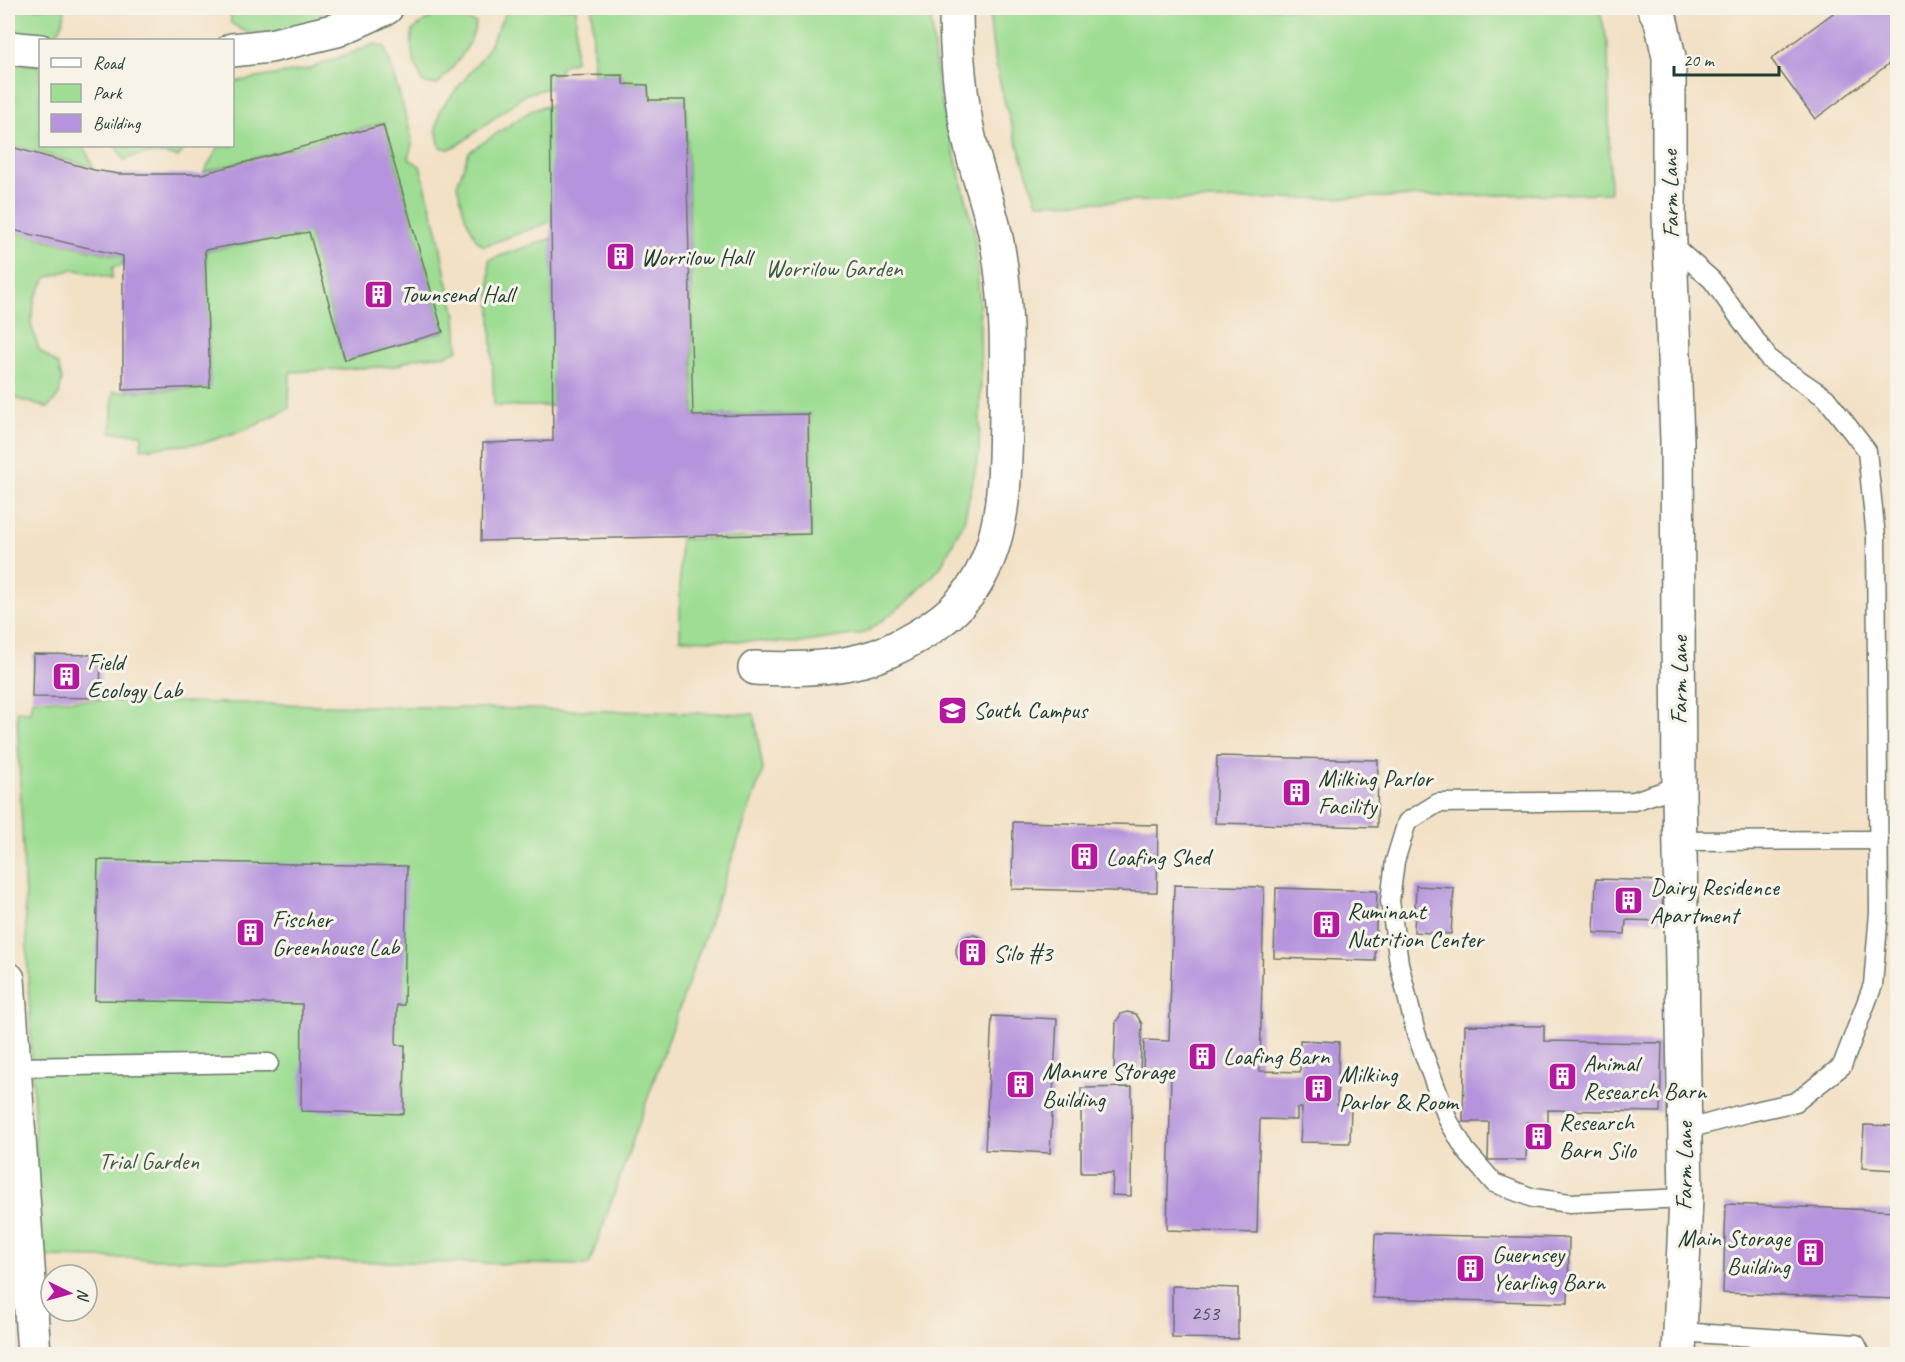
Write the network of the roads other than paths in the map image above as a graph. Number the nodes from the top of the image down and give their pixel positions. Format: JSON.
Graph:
{"nodes":[{"id":1,"x":386,"y":8,"type":"edge"},
{"id":2,"x":956,"y":8,"type":"edge"},
{"id":3,"x":1654,"y":8,"type":"edge"},
{"id":4,"x":8,"y":48,"type":"edge"},
{"id":5,"x":234,"y":50,"type":"edge"},
{"id":6,"x":39,"y":51,"type":"edge"},
{"id":7,"x":1670,"y":243,"type":"junction"},
{"id":8,"x":755,"y":668,"type":"dead end"},
{"id":9,"x":1679,"y":786,"type":"junction"},
{"id":10,"x":1879,"y":840,"type":"junction"},
{"id":11,"x":1680,"y":841,"type":"junction"},
{"id":12,"x":8,"y":979,"type":"edge"},
{"id":13,"x":269,"y":1063,"type":"dead end"},
{"id":14,"x":13,"y":1067,"type":"junction"},
{"id":15,"x":1685,"y":1130,"type":"junction"},
{"id":16,"x":1686,"y":1198,"type":"junction"},
{"id":17,"x":1679,"y":1343,"type":"edge"},
{"id":18,"x":34,"y":1354,"type":"edge"},
{"id":19,"x":1861,"y":1354,"type":"edge"}],
"edges":[{"from":1,"to":5,"type":"street"},
{"from":2,"to":8,"type":"street"},
{"from":3,"to":7,"type":"street","name":"Farm Lane"},
{"from":4,"to":6,"type":"street"},
{"from":7,"to":9,"type":"street","name":"Farm Lane"},
{"from":7,"to":10,"type":"lane"},
{"from":9,"to":11,"type":"street","name":"Farm Lane"},
{"from":9,"to":16,"type":"lane"},
{"from":10,"to":11,"type":"lane"},
{"from":10,"to":15,"type":"lane"},
{"from":11,"to":15,"type":"street","name":"Farm Lane"},
{"from":12,"to":14,"type":"street"},
{"from":13,"to":14,"type":"lane"},
{"from":14,"to":18,"type":"street"},
{"from":15,"to":16,"type":"street","name":"Farm Lane"},
{"from":16,"to":17,"type":"street","name":"Farm Lane"},
{"from":17,"to":19,"type":"lane"}]}
